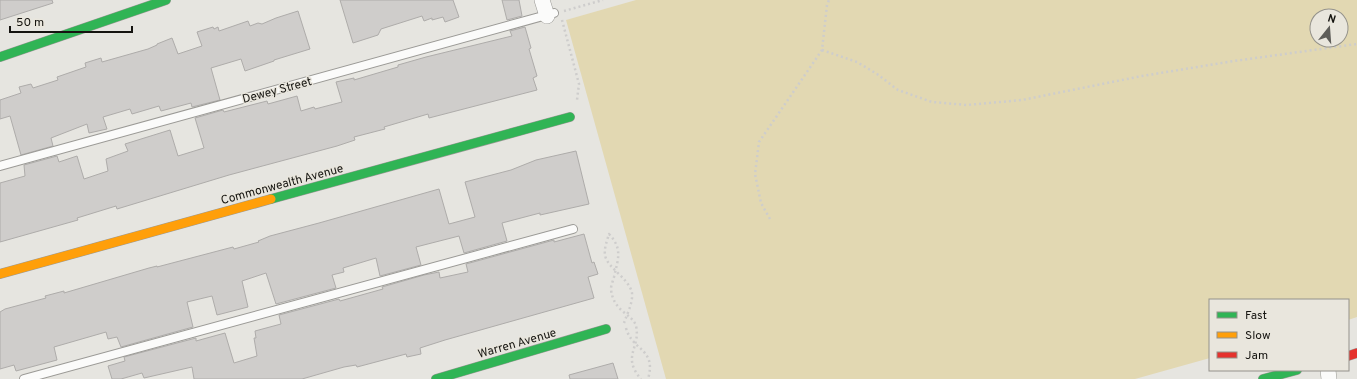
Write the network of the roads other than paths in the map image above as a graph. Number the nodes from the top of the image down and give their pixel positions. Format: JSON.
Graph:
{"nodes":[{"id":1,"x":166,"y":0,"type":"edge"},
{"id":2,"x":542,"y":0,"type":"edge"},
{"id":3,"x":550,"y":15,"type":"joint"},
{"id":4,"x":0,"y":57,"type":"edge"},
{"id":5,"x":570,"y":117,"type":"dead end"},
{"id":6,"x":0,"y":166,"type":"edge"},
{"id":7,"x":573,"y":229,"type":"dead end"},
{"id":8,"x":0,"y":274,"type":"edge"},
{"id":9,"x":606,"y":329,"type":"dead end"},
{"id":10,"x":1293,"y":371,"type":"edge"},
{"id":11,"x":24,"y":379,"type":"edge"},
{"id":12,"x":436,"y":379,"type":"edge"},
{"id":13,"x":1263,"y":379,"type":"edge"}],
"edges":[{"from":1,"to":4,"type":"street"},
{"from":2,"to":3,"type":"street"},
{"from":3,"to":6,"type":"lane","name":"Dewey Street"},
{"from":5,"to":8,"type":"street","name":"Commonwealth Avenue"},
{"from":7,"to":11,"type":"lane"},
{"from":9,"to":12,"type":"street","name":"Warren Avenue"},
{"from":10,"to":13,"type":"street"}]}
